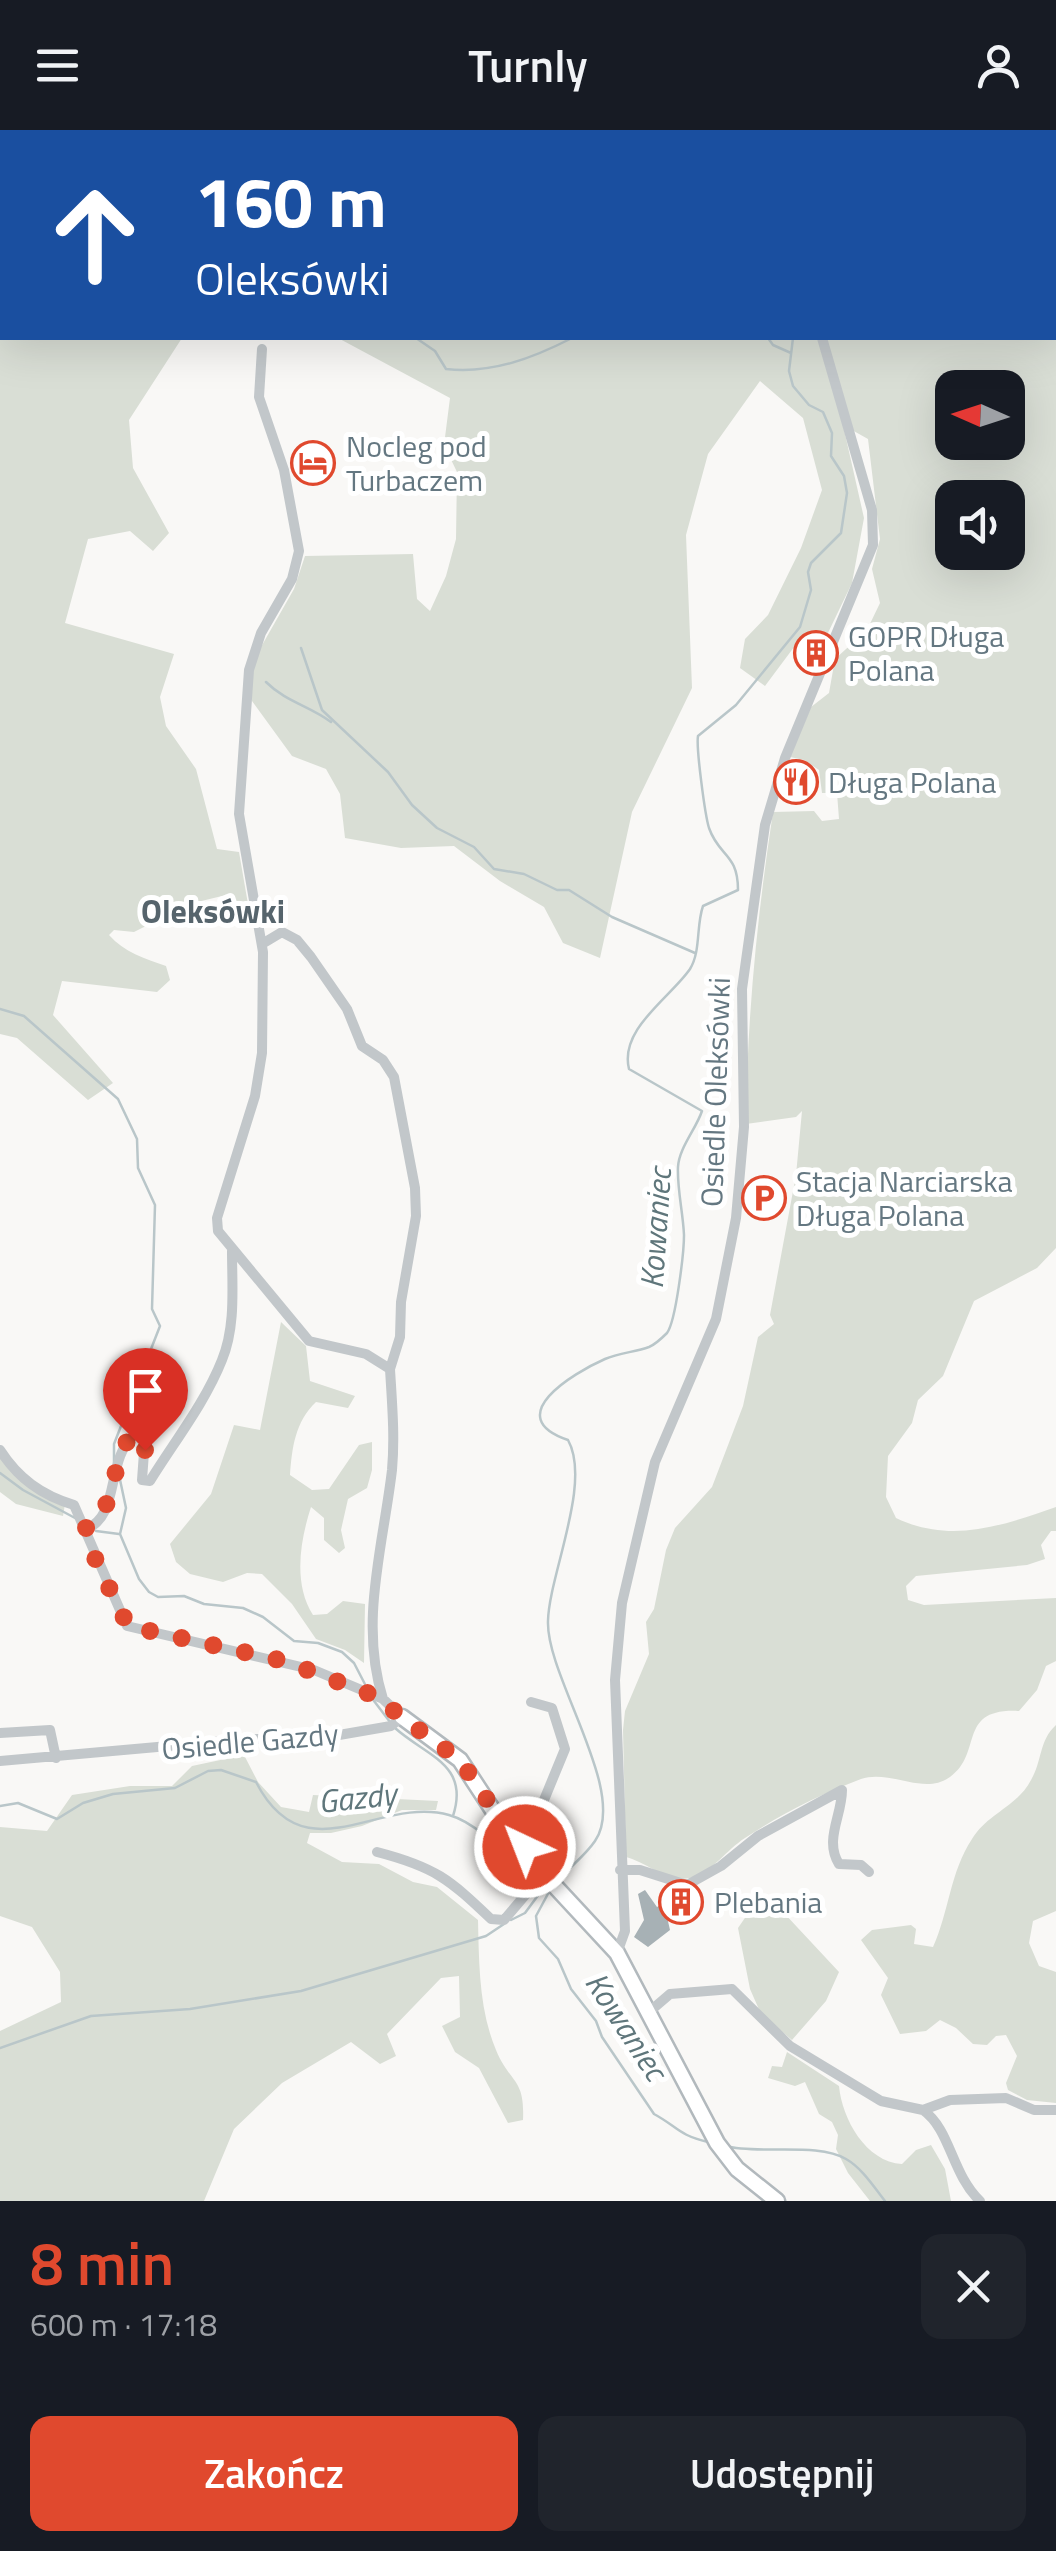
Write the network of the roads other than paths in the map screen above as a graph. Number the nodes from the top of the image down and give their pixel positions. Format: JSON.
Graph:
{"nodes":[{"id":1,"x":823,"y":340,"type":"edge"},
{"id":2,"x":262,"y":349,"type":"dead end"},
{"id":3,"x":262,"y":944,"type":"junction"},
{"id":4,"x":232,"y":1250,"type":"junction"},
{"id":5,"x":390,"y":1370,"type":"junction"},
{"id":6,"x":0,"y":1450,"type":"edge"},
{"id":7,"x":86,"y":1528,"type":"junction"},
{"id":8,"x":383,"y":1699,"type":"junction"},
{"id":9,"x":531,"y":1702,"type":"dead end"},
{"id":10,"x":397,"y":1721,"type":"junction"},
{"id":11,"x":0,"y":1734,"type":"edge"},
{"id":12,"x":56,"y":1758,"type":"junction"},
{"id":13,"x":0,"y":1762,"type":"edge"},
{"id":14,"x":522,"y":1851,"type":"junction"},
{"id":15,"x":378,"y":1852,"type":"dead end"},
{"id":16,"x":620,"y":1870,"type":"junction"},
{"id":17,"x":868,"y":1872,"type":"dead end"},
{"id":18,"x":542,"y":1877,"type":"junction"},
{"id":19,"x":624,"y":1918,"type":"junction"},
{"id":20,"x":607,"y":1940,"type":"junction"},
{"id":21,"x":618,"y":1953,"type":"junction"},
{"id":22,"x":649,"y":2012,"type":"junction"},
{"id":23,"x":923,"y":2110,"type":"junction"},
{"id":24,"x":1056,"y":2110,"type":"edge"},
{"id":25,"x":777,"y":2201,"type":"edge"},
{"id":26,"x":980,"y":2201,"type":"edge"}],
"edges":[{"from":1,"to":16,"type":"street","name":"Osiedle Oleksówki"},
{"from":2,"to":3,"type":"street"},
{"from":3,"to":4,"type":"street"},
{"from":3,"to":5,"type":"street"},
{"from":4,"to":5,"type":"street"},
{"from":4,"to":7,"type":"street"},
{"from":5,"to":8,"type":"street"},
{"from":6,"to":7,"type":"street"},
{"from":7,"to":8,"type":"street"},
{"from":8,"to":10,"type":"street"},
{"from":9,"to":14,"type":"street"},
{"from":10,"to":12,"type":"street","name":"Osiedle Gazdy"},
{"from":10,"to":14,"type":"street"},
{"from":11,"to":12,"type":"street"},
{"from":12,"to":13,"type":"street","name":"Osiedle Gazdy"},
{"from":14,"to":18,"type":"street"},
{"from":15,"to":18,"type":"street"},
{"from":16,"to":17,"type":"street"},
{"from":16,"to":19,"type":"street","name":"Osiedle Oleksówki"},
{"from":18,"to":20,"type":"street"},
{"from":19,"to":20,"type":"street"},
{"from":19,"to":21,"type":"street","name":"Osiedle Oleksówki"},
{"from":20,"to":21,"type":"street"},
{"from":21,"to":22,"type":"street"},
{"from":22,"to":23,"type":"street"},
{"from":22,"to":25,"type":"street"},
{"from":23,"to":24,"type":"street"},
{"from":23,"to":26,"type":"street"}]}
